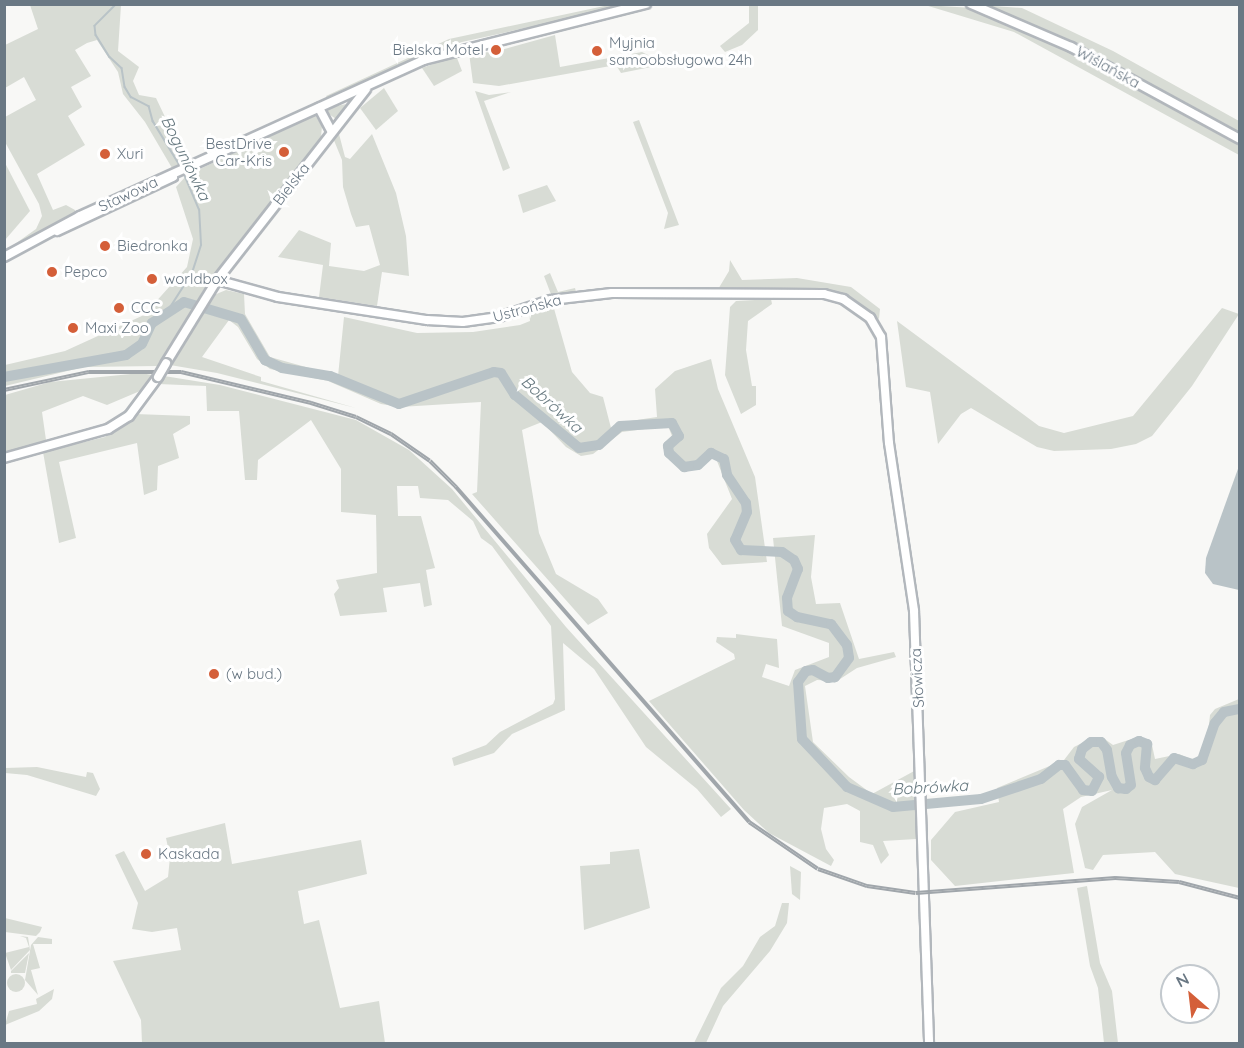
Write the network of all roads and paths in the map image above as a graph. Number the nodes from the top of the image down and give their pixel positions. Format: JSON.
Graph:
{"nodes":[{"id":1,"x":646,"y":4,"type":"edge"},
{"id":2,"x":971,"y":4,"type":"edge"},
{"id":3,"x":368,"y":87,"type":"junction"},
{"id":4,"x":319,"y":108,"type":"junction"},
{"id":5,"x":331,"y":131,"type":"junction"},
{"id":6,"x":1239,"y":139,"type":"edge"},
{"id":7,"x":177,"y":173,"type":"junction"},
{"id":8,"x":140,"y":188,"type":"junction"},
{"id":9,"x":125,"y":202,"type":"junction"},
{"id":10,"x":52,"y":231,"type":"junction"},
{"id":11,"x":4,"y":257,"type":"edge"},
{"id":12,"x":217,"y":280,"type":"junction"},
{"id":13,"x":870,"y":318,"type":"joint"},
{"id":14,"x":4,"y":458,"type":"edge"},
{"id":15,"x":929,"y":1044,"type":"edge"}],
"edges":[{"from":1,"to":3,"type":"street","name":"Bielska"},
{"from":2,"to":6,"type":"street","name":"Wiślańska"},
{"from":3,"to":4,"type":"street"},
{"from":3,"to":5,"type":"street","name":"Bielska"},
{"from":4,"to":5,"type":"street"},
{"from":4,"to":7,"type":"street"},
{"from":5,"to":12,"type":"street","name":"Bielska"},
{"from":7,"to":8,"type":"street","name":"Stawowa"},
{"from":7,"to":9,"type":"street","name":"Stawowa"},
{"from":8,"to":9,"type":"street"},
{"from":8,"to":10,"type":"street","name":"Stawowa"},
{"from":9,"to":10,"type":"street","name":"Stawowa"},
{"from":10,"to":11,"type":"street","name":"Stawowa"},
{"from":12,"to":13,"type":"street","name":"Ustrońska"},
{"from":12,"to":14,"type":"street","name":"Bielska","bridge":true},
{"from":13,"to":15,"type":"street","name":"Słowicza"}]}
